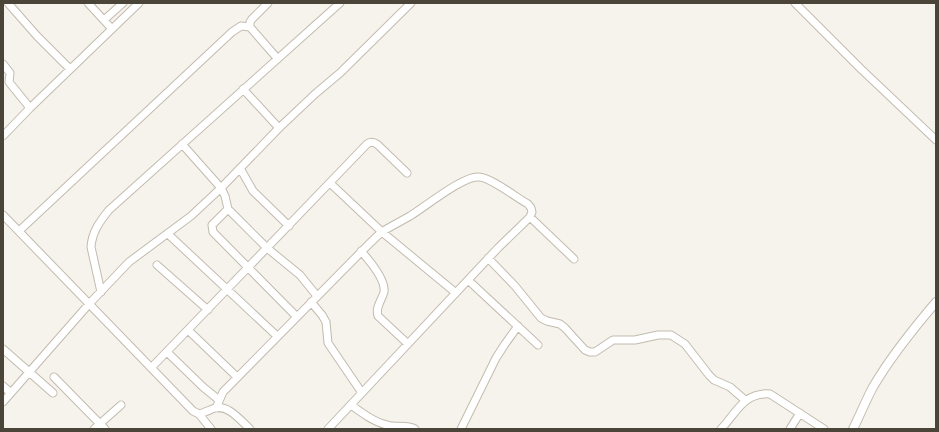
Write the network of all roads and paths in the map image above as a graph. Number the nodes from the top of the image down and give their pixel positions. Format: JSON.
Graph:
{"nodes":[{"id":1,"x":8,"y":3,"type":"edge"},
{"id":2,"x":88,"y":3,"type":"edge"},
{"id":3,"x":122,"y":3,"type":"edge"},
{"id":4,"x":139,"y":3,"type":"edge"},
{"id":5,"x":268,"y":3,"type":"edge"},
{"id":6,"x":340,"y":3,"type":"edge"},
{"id":7,"x":411,"y":3,"type":"edge"},
{"id":8,"x":795,"y":3,"type":"edge"},
{"id":9,"x":104,"y":20,"type":"junction"},
{"id":10,"x":250,"y":26,"type":"junction"},
{"id":11,"x":112,"y":29,"type":"junction"},
{"id":12,"x":277,"y":58,"type":"junction"},
{"id":13,"x":3,"y":64,"type":"edge"},
{"id":14,"x":70,"y":69,"type":"junction"},
{"id":15,"x":243,"y":89,"type":"junction"},
{"id":16,"x":30,"y":108,"type":"junction"},
{"id":17,"x":279,"y":128,"type":"junction"},
{"id":18,"x":3,"y":136,"type":"edge"},
{"id":19,"x":936,"y":140,"type":"edge"},
{"id":20,"x":182,"y":144,"type":"junction"},
{"id":21,"x":240,"y":168,"type":"junction"},
{"id":22,"x":407,"y":173,"type":"dead end"},
{"id":23,"x":330,"y":183,"type":"junction"},
{"id":24,"x":221,"y":188,"type":"junction"},
{"id":25,"x":228,"y":209,"type":"junction"},
{"id":26,"x":3,"y":215,"type":"edge"},
{"id":27,"x":530,"y":217,"type":"junction"},
{"id":28,"x":288,"y":226,"type":"junction"},
{"id":29,"x":19,"y":231,"type":"junction"},
{"id":30,"x":382,"y":232,"type":"junction"},
{"id":31,"x":168,"y":234,"type":"junction"},
{"id":32,"x":267,"y":248,"type":"junction"},
{"id":33,"x":361,"y":251,"type":"junction"},
{"id":34,"x":488,"y":258,"type":"junction"},
{"id":35,"x":574,"y":259,"type":"dead end"},
{"id":36,"x":157,"y":266,"type":"dead end"},
{"id":37,"x":248,"y":268,"type":"junction"},
{"id":38,"x":468,"y":280,"type":"junction"},
{"id":39,"x":228,"y":289,"type":"junction"},
{"id":40,"x":101,"y":292,"type":"junction"},
{"id":41,"x":456,"y":293,"type":"junction"},
{"id":42,"x":317,"y":296,"type":"junction"},
{"id":43,"x":311,"y":302,"type":"junction"},
{"id":44,"x":936,"y":302,"type":"edge"},
{"id":45,"x":90,"y":304,"type":"junction"},
{"id":46,"x":208,"y":310,"type":"junction"},
{"id":47,"x":297,"y":317,"type":"junction"},
{"id":48,"x":518,"y":326,"type":"junction"},
{"id":49,"x":188,"y":330,"type":"junction"},
{"id":50,"x":277,"y":336,"type":"junction"},
{"id":51,"x":408,"y":344,"type":"junction"},
{"id":52,"x":538,"y":345,"type":"dead end"},
{"id":53,"x":3,"y":349,"type":"edge"},
{"id":54,"x":167,"y":352,"type":"junction"},
{"id":55,"x":151,"y":368,"type":"junction"},
{"id":56,"x":30,"y":372,"type":"junction"},
{"id":57,"x":54,"y":377,"type":"dead end"},
{"id":58,"x":237,"y":378,"type":"junction"},
{"id":59,"x":3,"y":386,"type":"edge"},
{"id":60,"x":11,"y":393,"type":"junction"},
{"id":61,"x":53,"y":393,"type":"dead end"},
{"id":62,"x":362,"y":393,"type":"junction"},
{"id":63,"x":219,"y":400,"type":"junction"},
{"id":64,"x":745,"y":400,"type":"junction"},
{"id":65,"x":3,"y":402,"type":"edge"},
{"id":66,"x":121,"y":405,"type":"dead end"},
{"id":67,"x":351,"y":405,"type":"junction"},
{"id":68,"x":216,"y":408,"type":"junction"},
{"id":69,"x":800,"y":413,"type":"junction"},
{"id":70,"x":199,"y":414,"type":"junction"},
{"id":71,"x":100,"y":427,"type":"edge"},
{"id":72,"x":211,"y":429,"type":"edge"},
{"id":73,"x":250,"y":429,"type":"edge"},
{"id":74,"x":329,"y":429,"type":"edge"},
{"id":75,"x":415,"y":429,"type":"edge"},
{"id":76,"x":461,"y":429,"type":"edge"},
{"id":77,"x":721,"y":429,"type":"edge"},
{"id":78,"x":790,"y":429,"type":"edge"},
{"id":79,"x":824,"y":429,"type":"edge"},
{"id":80,"x":853,"y":429,"type":"edge"}],
"edges":[{"from":1,"to":14,"type":"street"},
{"from":2,"to":9,"type":"street"},
{"from":3,"to":9,"type":"street"},
{"from":4,"to":11,"type":"street"},
{"from":5,"to":10,"type":"street"},
{"from":6,"to":12,"type":"street"},
{"from":7,"to":17,"type":"street"},
{"from":8,"to":19,"type":"street"},
{"from":9,"to":11,"type":"street"},
{"from":10,"to":12,"type":"street"},
{"from":10,"to":29,"type":"street"},
{"from":11,"to":14,"type":"street"},
{"from":12,"to":15,"type":"street"},
{"from":13,"to":16,"type":"street"},
{"from":14,"to":16,"type":"street"},
{"from":15,"to":17,"type":"street"},
{"from":15,"to":20,"type":"street"},
{"from":16,"to":18,"type":"street"},
{"from":17,"to":21,"type":"street"},
{"from":20,"to":24,"type":"street"},
{"from":20,"to":40,"type":"street"},
{"from":21,"to":24,"type":"street"},
{"from":21,"to":28,"type":"street"},
{"from":22,"to":23,"type":"street"},
{"from":23,"to":28,"type":"street"},
{"from":23,"to":30,"type":"street"},
{"from":24,"to":25,"type":"street"},
{"from":24,"to":31,"type":"street"},
{"from":25,"to":32,"type":"street"},
{"from":25,"to":37,"type":"street"},
{"from":26,"to":29,"type":"street"},
{"from":27,"to":30,"type":"street"},
{"from":27,"to":34,"type":"street"},
{"from":27,"to":35,"type":"street"},
{"from":28,"to":32,"type":"street"},
{"from":29,"to":45,"type":"street"},
{"from":30,"to":33,"type":"street"},
{"from":30,"to":41,"type":"street"},
{"from":31,"to":39,"type":"street"},
{"from":31,"to":40,"type":"street"},
{"from":32,"to":37,"type":"street"},
{"from":32,"to":42,"type":"street"},
{"from":33,"to":42,"type":"street"},
{"from":33,"to":51,"type":"street"},
{"from":34,"to":38,"type":"street"},
{"from":34,"to":64,"type":"street"},
{"from":36,"to":46,"type":"street"},
{"from":37,"to":39,"type":"street"},
{"from":37,"to":47,"type":"street"},
{"from":38,"to":41,"type":"street"},
{"from":38,"to":48,"type":"street"},
{"from":39,"to":46,"type":"street"},
{"from":39,"to":50,"type":"street"},
{"from":40,"to":45,"type":"street"},
{"from":41,"to":51,"type":"street"},
{"from":42,"to":43,"type":"street"},
{"from":43,"to":47,"type":"street"},
{"from":43,"to":62,"type":"street"},
{"from":44,"to":80,"type":"street"},
{"from":45,"to":55,"type":"street"},
{"from":45,"to":56,"type":"street"},
{"from":46,"to":49,"type":"street"},
{"from":47,"to":50,"type":"street"},
{"from":48,"to":52,"type":"street"},
{"from":48,"to":76,"type":"street"},
{"from":49,"to":54,"type":"street"},
{"from":49,"to":58,"type":"street"},
{"from":50,"to":58,"type":"street"},
{"from":51,"to":62,"type":"street"},
{"from":53,"to":56,"type":"street"},
{"from":54,"to":55,"type":"street"},
{"from":54,"to":63,"type":"street"},
{"from":55,"to":70,"type":"street"},
{"from":56,"to":60,"type":"street"},
{"from":56,"to":61,"type":"street"},
{"from":57,"to":71,"type":"street"},
{"from":58,"to":63,"type":"street"},
{"from":59,"to":60,"type":"street"},
{"from":60,"to":65,"type":"street"},
{"from":62,"to":67,"type":"street"},
{"from":63,"to":68,"type":"street"},
{"from":64,"to":69,"type":"street"},
{"from":64,"to":77,"type":"street"},
{"from":66,"to":71,"type":"street"},
{"from":67,"to":74,"type":"street"},
{"from":67,"to":75,"type":"street"},
{"from":68,"to":70,"type":"street"},
{"from":68,"to":73,"type":"street"},
{"from":69,"to":78,"type":"street"},
{"from":69,"to":79,"type":"street"},
{"from":70,"to":72,"type":"street"}]}
